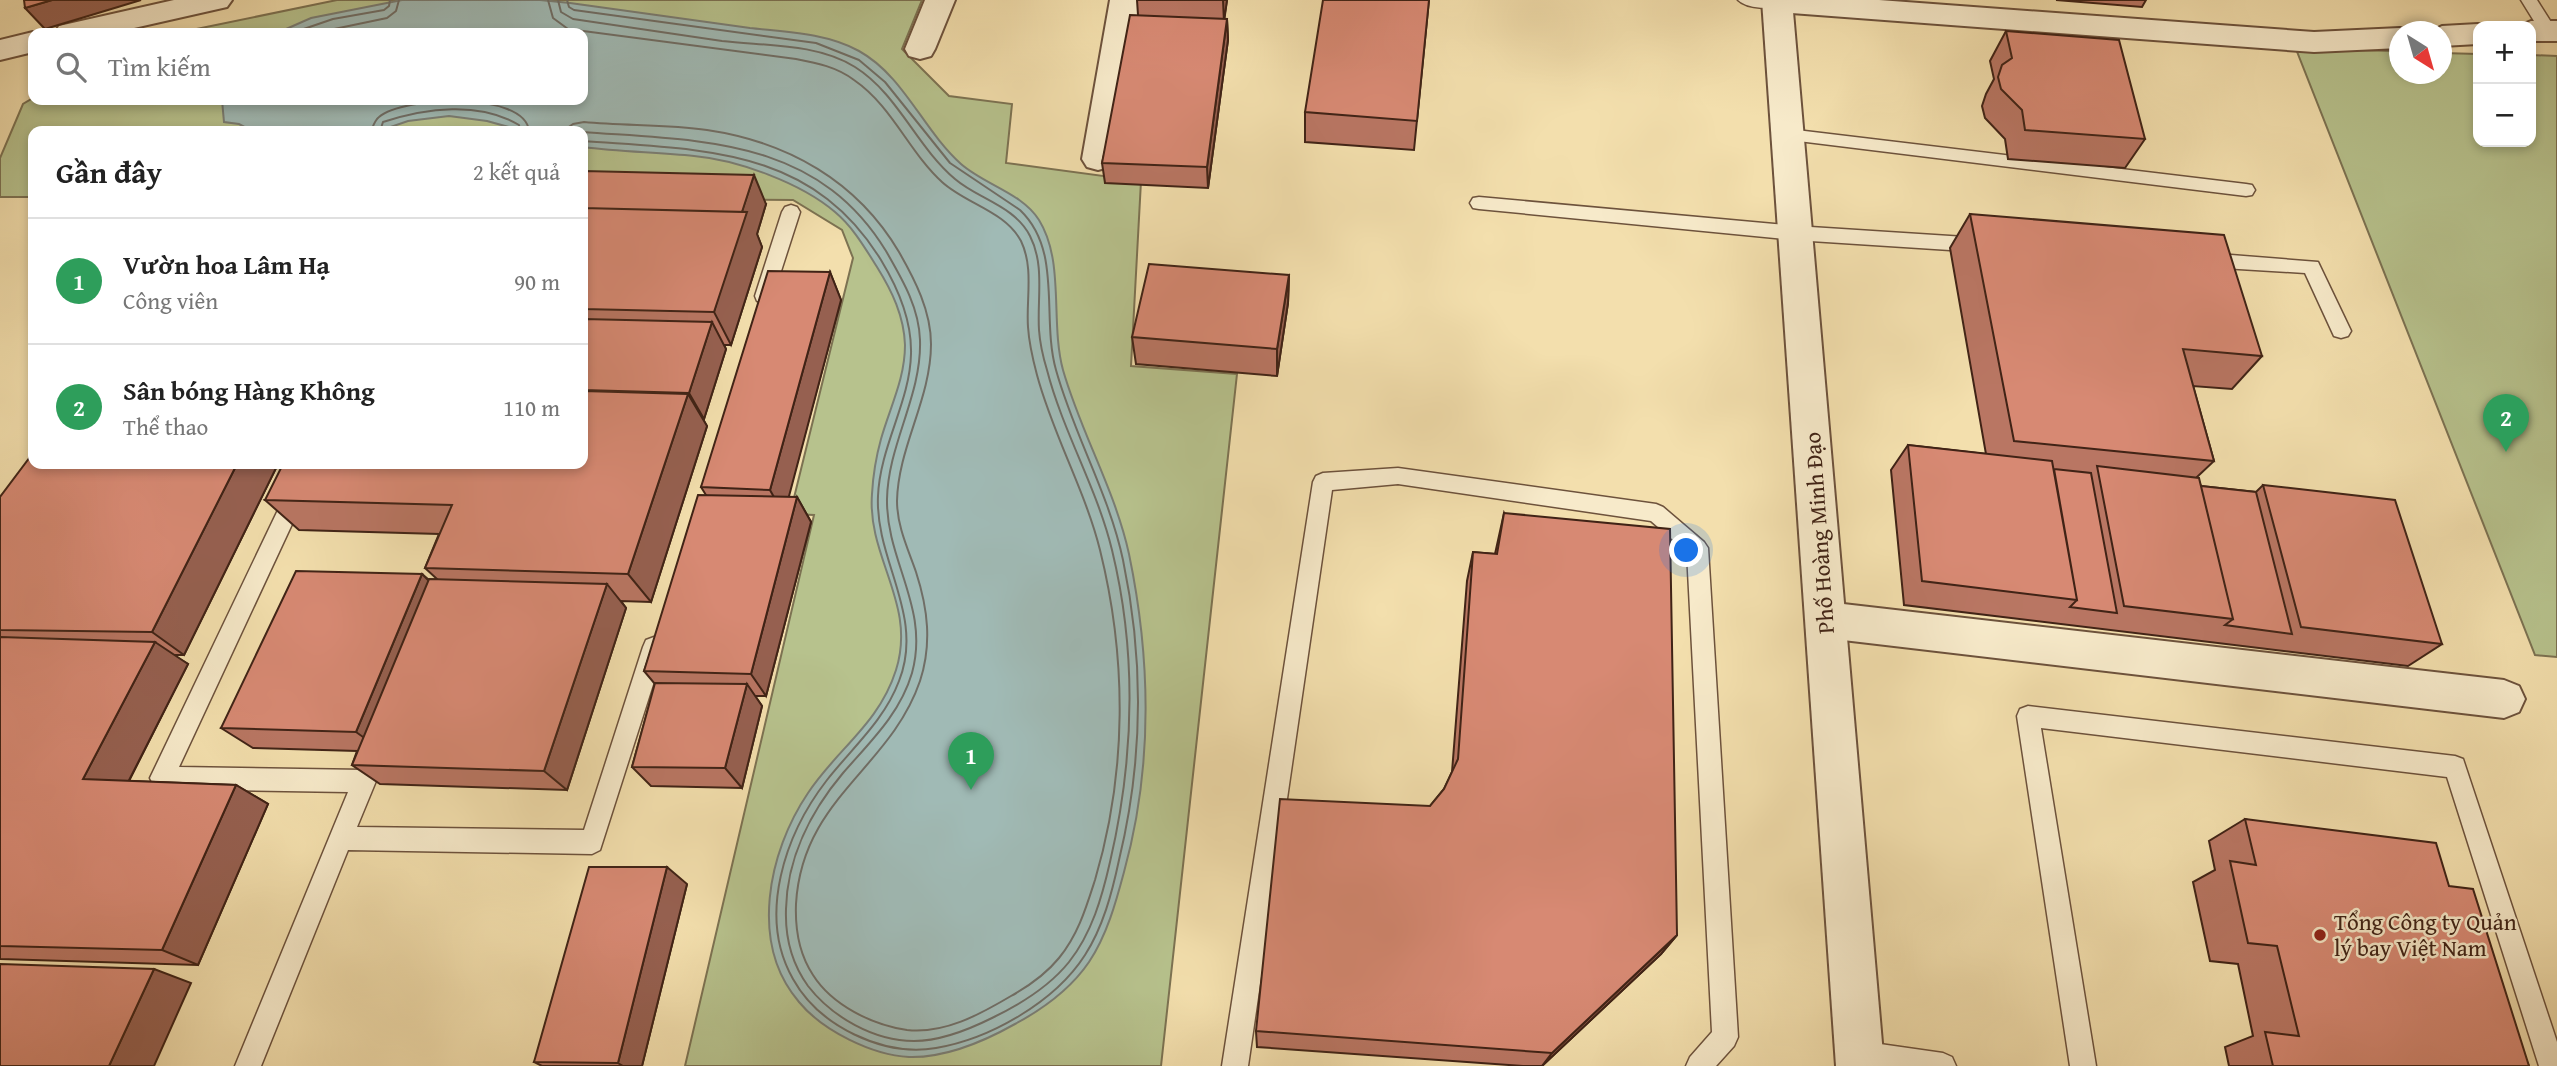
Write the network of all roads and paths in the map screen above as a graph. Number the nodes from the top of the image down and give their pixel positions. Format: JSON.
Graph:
{"nodes":[{"id":1,"x":217,"y":0,"type":"edge"},
{"id":2,"x":940,"y":0,"type":"edge"},
{"id":3,"x":1125,"y":0,"type":"edge"},
{"id":4,"x":2529,"y":0,"type":"edge"},
{"id":5,"x":1767,"y":1,"type":"edge"},
{"id":6,"x":92,"y":28,"type":"edge"},
{"id":7,"x":2545,"y":31,"type":"edge"},
{"id":8,"x":2473,"y":34,"type":"edge"},
{"id":9,"x":2452,"y":35,"type":"edge"},
{"id":10,"x":2389,"y":38,"type":"edge"},
{"id":11,"x":28,"y":43,"type":"edge"},
{"id":12,"x":920,"y":49,"type":"dead end"},
{"id":13,"x":0,"y":50,"type":"edge"},
{"id":14,"x":1788,"y":135,"type":"junction"},
{"id":15,"x":1098,"y":159,"type":"dead end"},
{"id":16,"x":2246,"y":190,"type":"dead end"},
{"id":17,"x":1479,"y":203,"type":"dead end"},
{"id":18,"x":791,"y":212,"type":"dead end"},
{"id":19,"x":1796,"y":233,"type":"junction"},
{"id":20,"x":2005,"y":247,"type":"edge"},
{"id":21,"x":2186,"y":259,"type":"edge"},
{"id":22,"x":758,"y":317,"type":"edge"},
{"id":23,"x":2341,"y":331,"type":"dead end"},
{"id":24,"x":308,"y":469,"type":"edge"},
{"id":25,"x":1826,"y":620,"type":"junction"},
{"id":26,"x":658,"y":632,"type":"edge"},
{"id":27,"x":2504,"y":699,"type":"dead end"},
{"id":28,"x":340,"y":838,"type":"junction"},
{"id":29,"x":1860,"y":1060,"type":"edge"},
{"id":30,"x":248,"y":1066,"type":"edge"},
{"id":31,"x":1235,"y":1066,"type":"edge"},
{"id":32,"x":1699,"y":1066,"type":"edge"},
{"id":33,"x":1943,"y":1066,"type":"edge"},
{"id":34,"x":2083,"y":1066,"type":"edge"},
{"id":35,"x":2552,"y":1066,"type":"edge"}],
"edges":[{"from":1,"to":6,"type":"street"},
{"from":2,"to":12,"type":"street"},
{"from":3,"to":15,"type":"street"},
{"from":4,"to":7,"type":"lane"},
{"from":5,"to":10,"type":"street"},
{"from":5,"to":14,"type":"street","name":"Phố Hoàng Minh Đạo"},
{"from":8,"to":9,"type":"street"},
{"from":11,"to":13,"type":"street"},
{"from":14,"to":16,"type":"lane"},
{"from":14,"to":19,"type":"street","name":"Phố Hoàng Minh Đạo"},
{"from":17,"to":19,"type":"lane"},
{"from":18,"to":22,"type":"lane"},
{"from":19,"to":20,"type":"lane"},
{"from":19,"to":25,"type":"street","name":"Phố Hoàng Minh Đạo"},
{"from":21,"to":23,"type":"lane"},
{"from":24,"to":28,"type":"lane"},
{"from":25,"to":27,"type":"street"},
{"from":25,"to":29,"type":"street","name":"Phố Hoàng Minh Đạo"},
{"from":26,"to":28,"type":"lane"},
{"from":28,"to":30,"type":"lane"},
{"from":29,"to":33,"type":"lane"},
{"from":31,"to":32,"type":"lane"},
{"from":34,"to":35,"type":"lane"}]}
